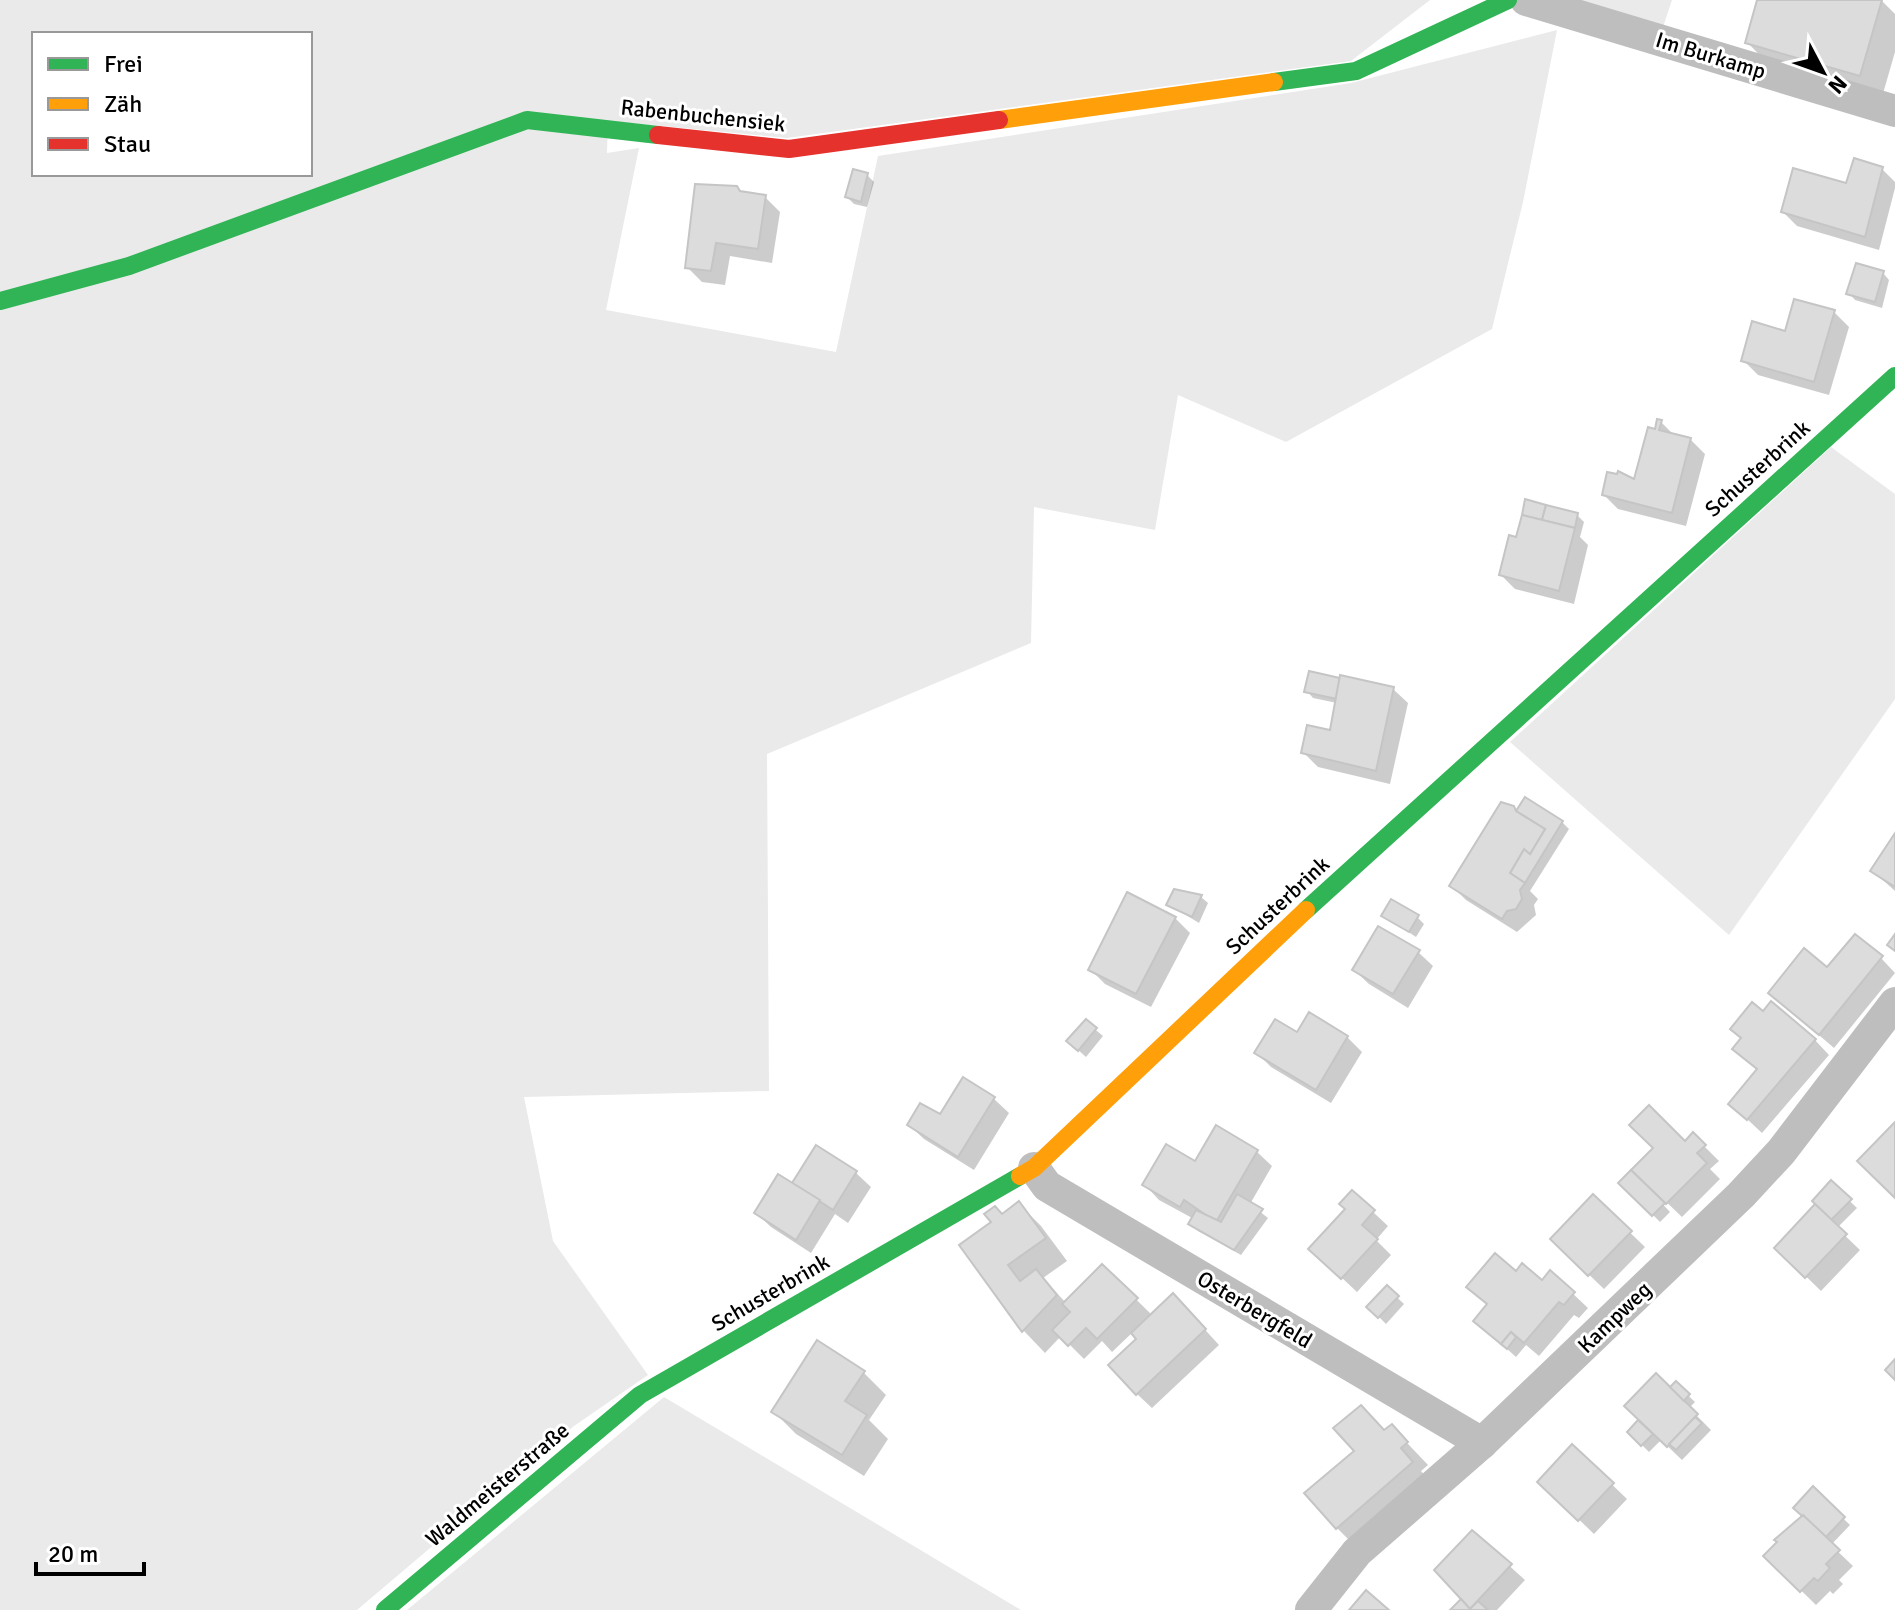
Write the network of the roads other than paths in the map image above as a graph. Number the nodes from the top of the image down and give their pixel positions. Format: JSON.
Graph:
{"nodes":[{"id":1,"x":1508,"y":0,"type":"edge"},
{"id":2,"x":1526,"y":0,"type":"edge"},
{"id":3,"x":1895,"y":111,"type":"edge"},
{"id":4,"x":0,"y":301,"type":"edge"},
{"id":5,"x":1895,"y":376,"type":"edge"},
{"id":6,"x":1895,"y":1003,"type":"edge"},
{"id":7,"x":1034,"y":1168,"type":"junction"},
{"id":8,"x":640,"y":1395,"type":"joint"},
{"id":9,"x":1482,"y":1443,"type":"junction"},
{"id":10,"x":385,"y":1610,"type":"edge"},
{"id":11,"x":1311,"y":1610,"type":"edge"}],
"edges":[{"from":1,"to":4,"type":"street","name":"Rabenbuchensiek"},
{"from":2,"to":3,"type":"street","name":"Im Burkamp"},
{"from":5,"to":7,"type":"street","name":"Schusterbrink"},
{"from":6,"to":9,"type":"street","name":"Kampweg"},
{"from":7,"to":8,"type":"street","name":"Schusterbrink"},
{"from":7,"to":9,"type":"street","name":"Osterbergfeld"},
{"from":8,"to":10,"type":"street","name":"Waldmeisterstraße"},
{"from":9,"to":11,"type":"street","name":"Kampweg"}]}
